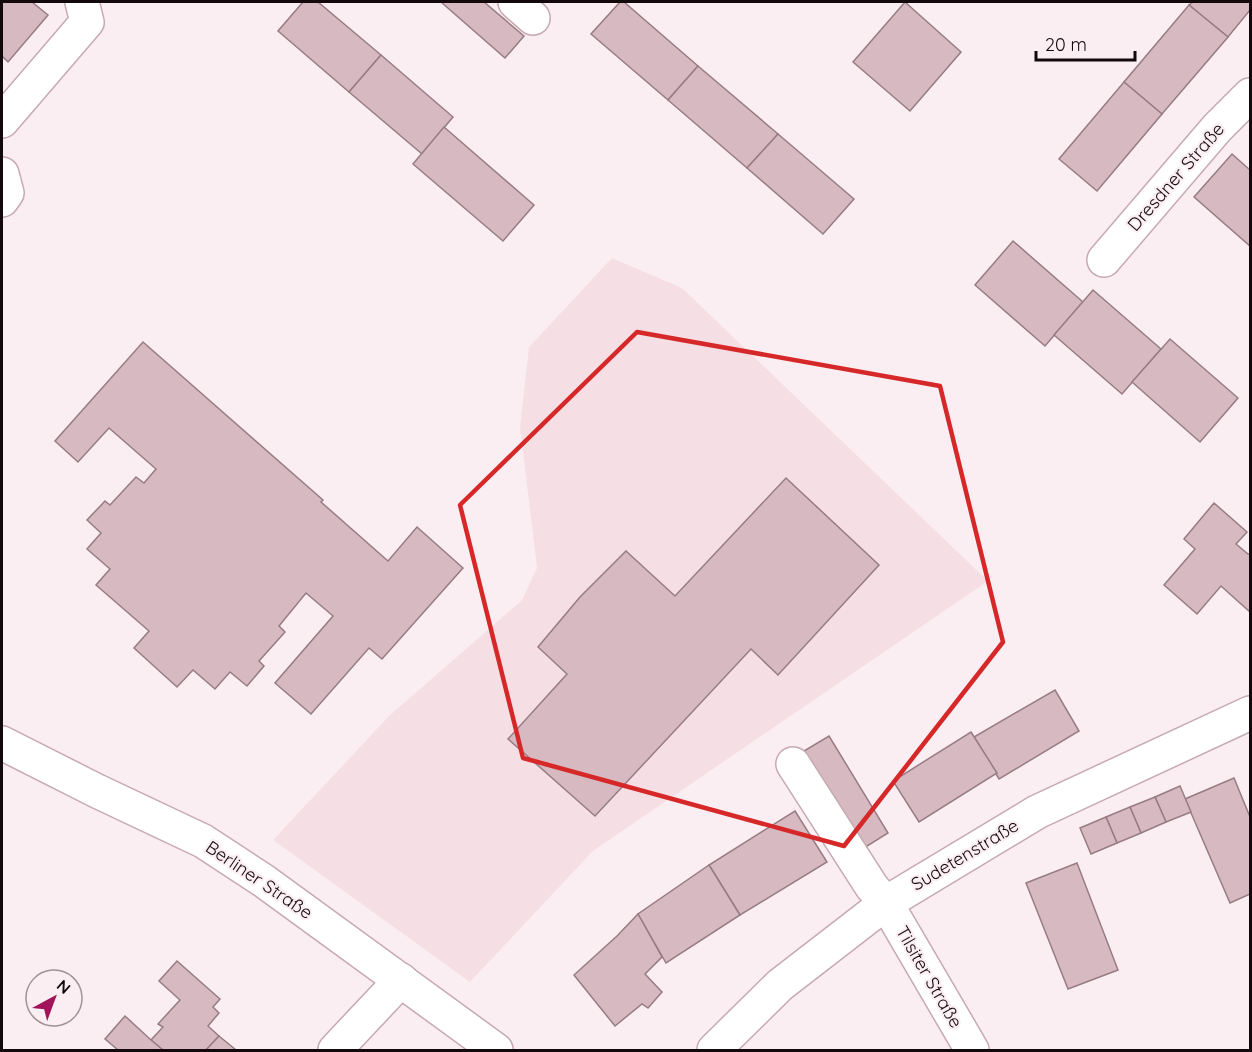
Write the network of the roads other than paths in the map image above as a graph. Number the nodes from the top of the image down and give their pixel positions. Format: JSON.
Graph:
{"nodes":[{"id":1,"x":82,"y":2,"type":"edge"},
{"id":2,"x":1251,"y":95,"type":"edge"},
{"id":3,"x":2,"y":121,"type":"edge"},
{"id":4,"x":2,"y":174,"type":"edge"},
{"id":5,"x":2,"y":200,"type":"edge"},
{"id":6,"x":1104,"y":260,"type":"dead end"},
{"id":7,"x":1251,"y":713,"type":"edge"},
{"id":8,"x":2,"y":743,"type":"edge"},
{"id":9,"x":793,"y":764,"type":"dead end"},
{"id":10,"x":886,"y":903,"type":"junction"},
{"id":11,"x":400,"y":980,"type":"junction"},
{"id":12,"x":335,"y":1050,"type":"edge"},
{"id":13,"x":496,"y":1050,"type":"edge"},
{"id":14,"x":714,"y":1050,"type":"edge"},
{"id":15,"x":972,"y":1050,"type":"edge"}],
"edges":[{"from":1,"to":3,"type":"street"},
{"from":2,"to":6,"type":"street","name":"Dresdner Straße"},
{"from":4,"to":5,"type":"street"},
{"from":7,"to":10,"type":"street","name":"Sudetenstraße"},
{"from":8,"to":11,"type":"street","name":"Berliner Straße"},
{"from":9,"to":10,"type":"street","name":"Tilsiter Straße"},
{"from":10,"to":14,"type":"street","name":"Sudetenstraße"},
{"from":10,"to":15,"type":"street","name":"Tilsiter Straße"},
{"from":11,"to":12,"type":"street"},
{"from":11,"to":13,"type":"street","name":"Berliner Straße"}]}
